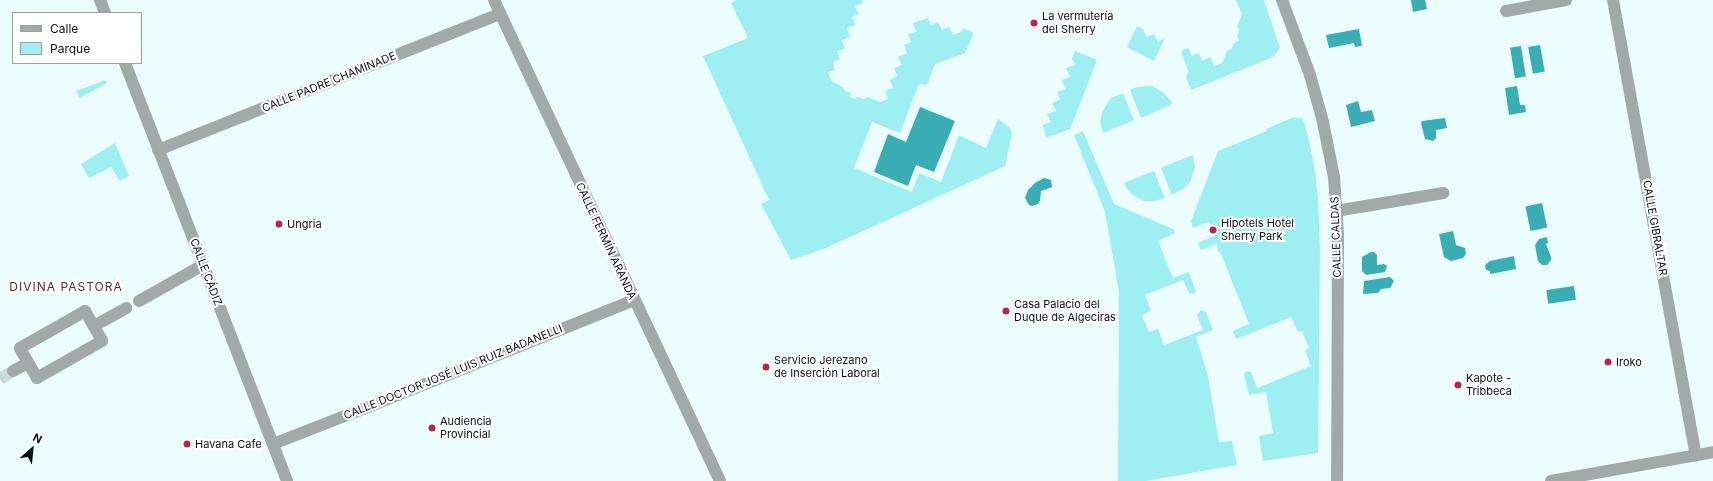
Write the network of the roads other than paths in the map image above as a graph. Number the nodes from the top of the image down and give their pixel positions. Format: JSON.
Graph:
{"nodes":[{"id":1,"x":100,"y":0,"type":"edge"},
{"id":2,"x":494,"y":0,"type":"edge"},
{"id":3,"x":1282,"y":0,"type":"edge"},
{"id":4,"x":1566,"y":0,"type":"edge"},
{"id":5,"x":1614,"y":0,"type":"edge"},
{"id":6,"x":1506,"y":11,"type":"dead end"},
{"id":7,"x":105,"y":12,"type":"edge"},
{"id":8,"x":500,"y":14,"type":"junction"},
{"id":9,"x":125,"y":64,"type":"edge"},
{"id":10,"x":158,"y":150,"type":"junction"},
{"id":11,"x":1443,"y":193,"type":"dead end"},
{"id":12,"x":1336,"y":211,"type":"junction"},
{"id":13,"x":203,"y":265,"type":"junction"},
{"id":14,"x":634,"y":300,"type":"junction"},
{"id":15,"x":139,"y":301,"type":"dead end"},
{"id":16,"x":126,"y":308,"type":"dead end"},
{"id":17,"x":94,"y":326,"type":"junction"},
{"id":18,"x":28,"y":363,"type":"junction"},
{"id":19,"x":13,"y":371,"type":"tunnel mouth"},
{"id":20,"x":273,"y":444,"type":"junction"},
{"id":21,"x":1713,"y":452,"type":"edge"},
{"id":22,"x":1696,"y":456,"type":"junction"},
{"id":23,"x":288,"y":481,"type":"edge"},
{"id":24,"x":720,"y":481,"type":"edge"},
{"id":25,"x":1337,"y":481,"type":"edge"},
{"id":26,"x":1551,"y":481,"type":"edge"}],
"edges":[{"from":1,"to":7,"type":"street"},
{"from":2,"to":8,"type":"street","name":"CALLE FERMÍN ARANDA"},
{"from":3,"to":12,"type":"street","name":"CALLE CALDAS"},
{"from":4,"to":6,"type":"street"},
{"from":5,"to":22,"type":"street","name":"CALLE GIBRALTAR"},
{"from":8,"to":10,"type":"street","name":"CALLE PADRE CHAMINADE"},
{"from":8,"to":14,"type":"street","name":"CALLE FERMÍN ARANDA"},
{"from":9,"to":10,"type":"street","name":"CALLE CÁDIZ"},
{"from":10,"to":13,"type":"street","name":"CALLE CÁDIZ"},
{"from":11,"to":12,"type":"street"},
{"from":12,"to":25,"type":"street","name":"CALLE CALDAS"},
{"from":13,"to":15,"type":"street"},
{"from":13,"to":20,"type":"street","name":"CALLE CÁDIZ"},
{"from":14,"to":20,"type":"street","name":"CALLE DOCTOR JOSÉ LUIS RUIZ BADANELLI"},
{"from":14,"to":24,"type":"street","name":"CALLE FERMÍN ARANDA"},
{"from":16,"to":17,"type":"street"},
{"from":17,"to":18,"type":"street"},
{"from":17,"to":18,"type":"street"},
{"from":18,"to":19,"type":"street"},
{"from":20,"to":23,"type":"street","name":"CALLE CÁDIZ"},
{"from":21,"to":22,"type":"street"},
{"from":22,"to":26,"type":"street"}]}
